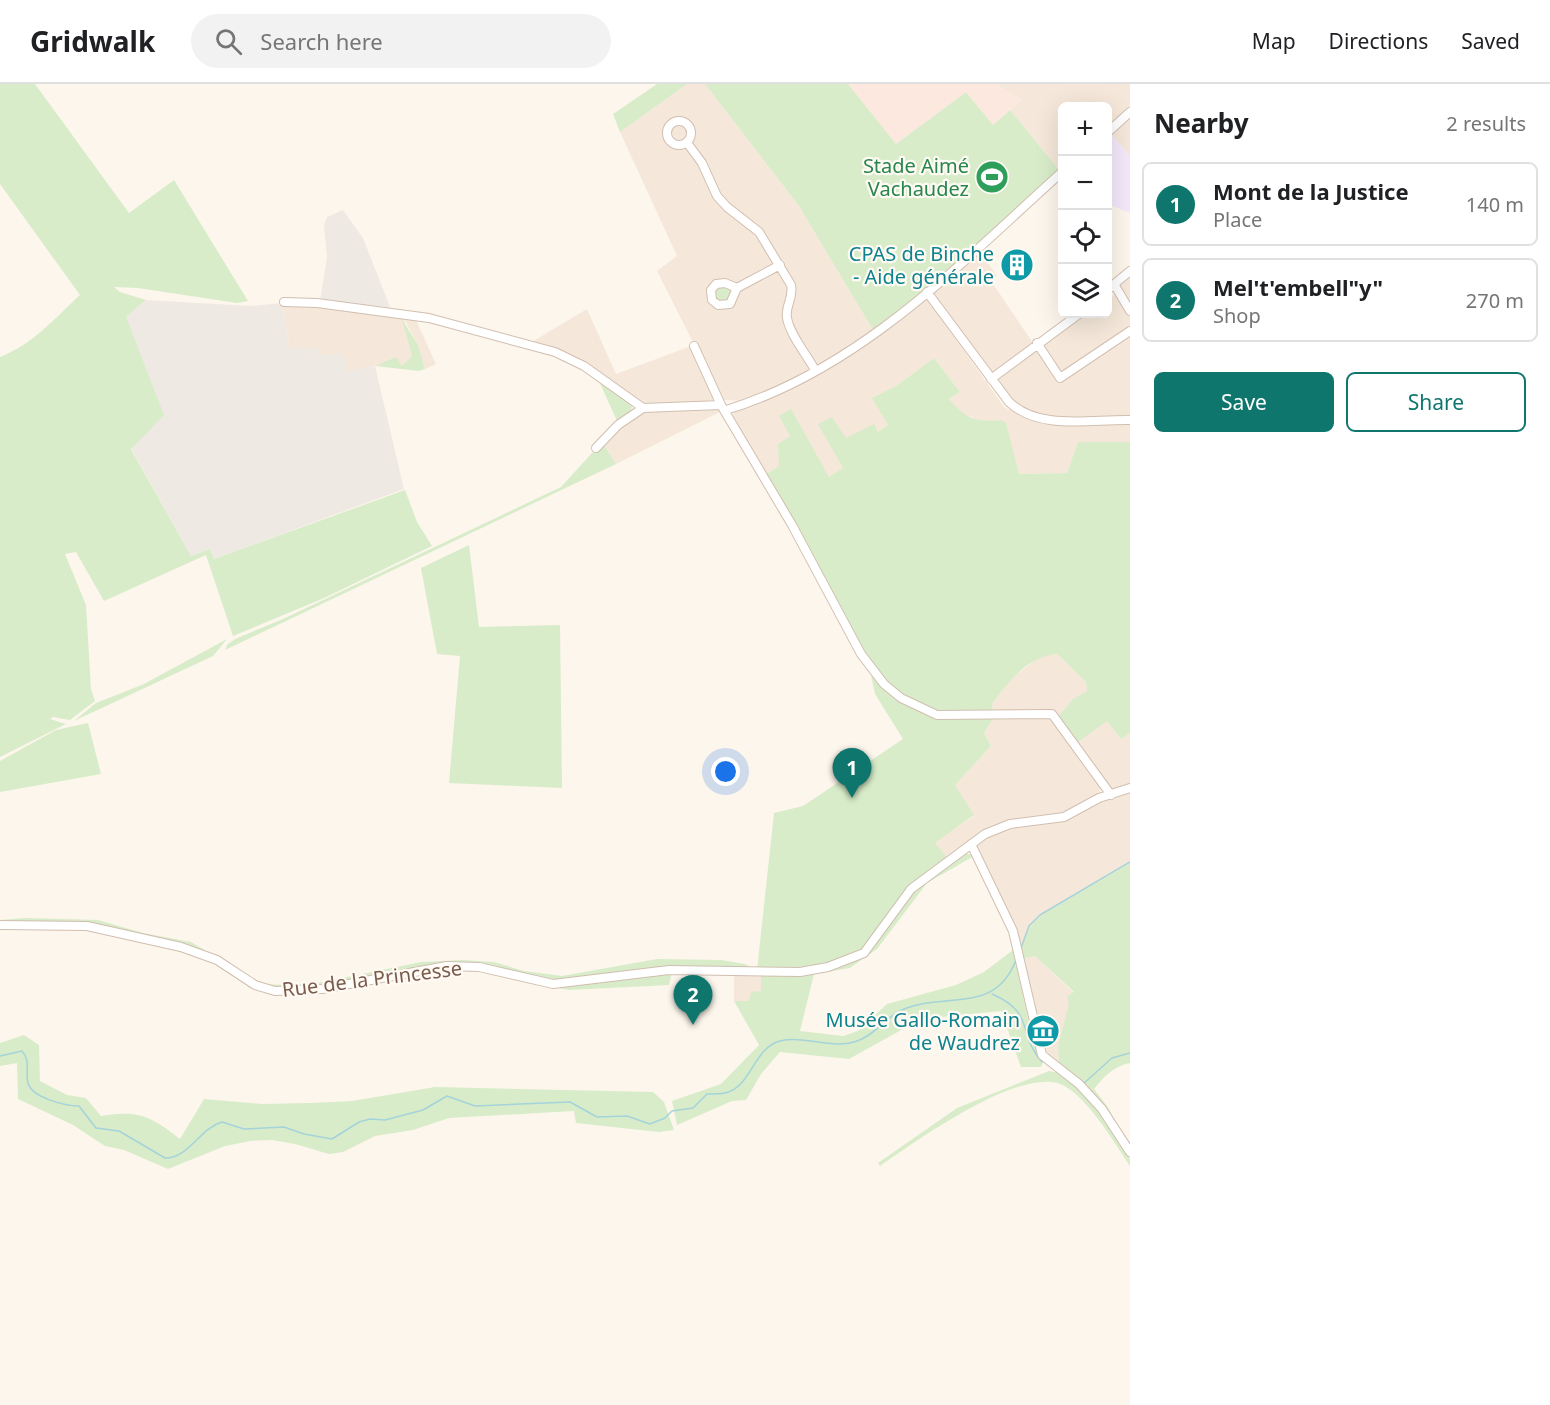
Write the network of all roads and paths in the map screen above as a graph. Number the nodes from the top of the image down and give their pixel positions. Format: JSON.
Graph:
{"nodes":[{"id":1,"x":1130,"y":112,"type":"edge"},
{"id":2,"x":1112,"y":128,"type":"edge"},
{"id":3,"x":688,"y":144,"type":"dead end"},
{"id":4,"x":1058,"y":176,"type":"edge"},
{"id":5,"x":780,"y":265,"type":"junction"},
{"id":6,"x":1130,"y":271,"type":"edge"},
{"id":7,"x":1112,"y":285,"type":"edge"},
{"id":8,"x":1112,"y":287,"type":"edge"},
{"id":9,"x":737,"y":288,"type":"dead end"},
{"id":10,"x":927,"y":292,"type":"junction"},
{"id":11,"x":284,"y":302,"type":"dead end"},
{"id":12,"x":1130,"y":311,"type":"edge"},
{"id":13,"x":1073,"y":318,"type":"edge"},
{"id":14,"x":1130,"y":331,"type":"edge"},
{"id":15,"x":1037,"y":343,"type":"junction"},
{"id":16,"x":694,"y":346,"type":"dead end"},
{"id":17,"x":815,"y":370,"type":"junction"},
{"id":18,"x":990,"y":379,"type":"junction"},
{"id":19,"x":643,"y":408,"type":"junction"},
{"id":20,"x":724,"y":408,"type":"junction"},
{"id":21,"x":1130,"y":420,"type":"edge"},
{"id":22,"x":596,"y":448,"type":"dead end"},
{"id":23,"x":1130,"y":788,"type":"edge"},
{"id":24,"x":1111,"y":795,"type":"junction"},
{"id":25,"x":971,"y":844,"type":"junction"},
{"id":26,"x":0,"y":926,"type":"edge"},
{"id":27,"x":1130,"y":1152,"type":"edge"}],
"edges":[{"from":1,"to":2,"type":"street"},
{"from":3,"to":5,"type":"street"},
{"from":4,"to":10,"type":"street"},
{"from":5,"to":9,"type":"street"},
{"from":5,"to":17,"type":"street"},
{"from":6,"to":7,"type":"street"},
{"from":8,"to":12,"type":"street"},
{"from":10,"to":17,"type":"street"},
{"from":10,"to":18,"type":"street"},
{"from":11,"to":19,"type":"street"},
{"from":13,"to":15,"type":"street"},
{"from":14,"to":15,"type":"street"},
{"from":15,"to":18,"type":"street"},
{"from":16,"to":20,"type":"street"},
{"from":17,"to":20,"type":"street"},
{"from":18,"to":21,"type":"street"},
{"from":19,"to":20,"type":"street"},
{"from":19,"to":22,"type":"street"},
{"from":20,"to":24,"type":"street"},
{"from":23,"to":24,"type":"street","name":"Rue de la Princesse"},
{"from":24,"to":25,"type":"street","name":"Rue de la Princesse"},
{"from":25,"to":26,"type":"street","name":"Rue de la Princesse"},
{"from":25,"to":27,"type":"street"}]}
